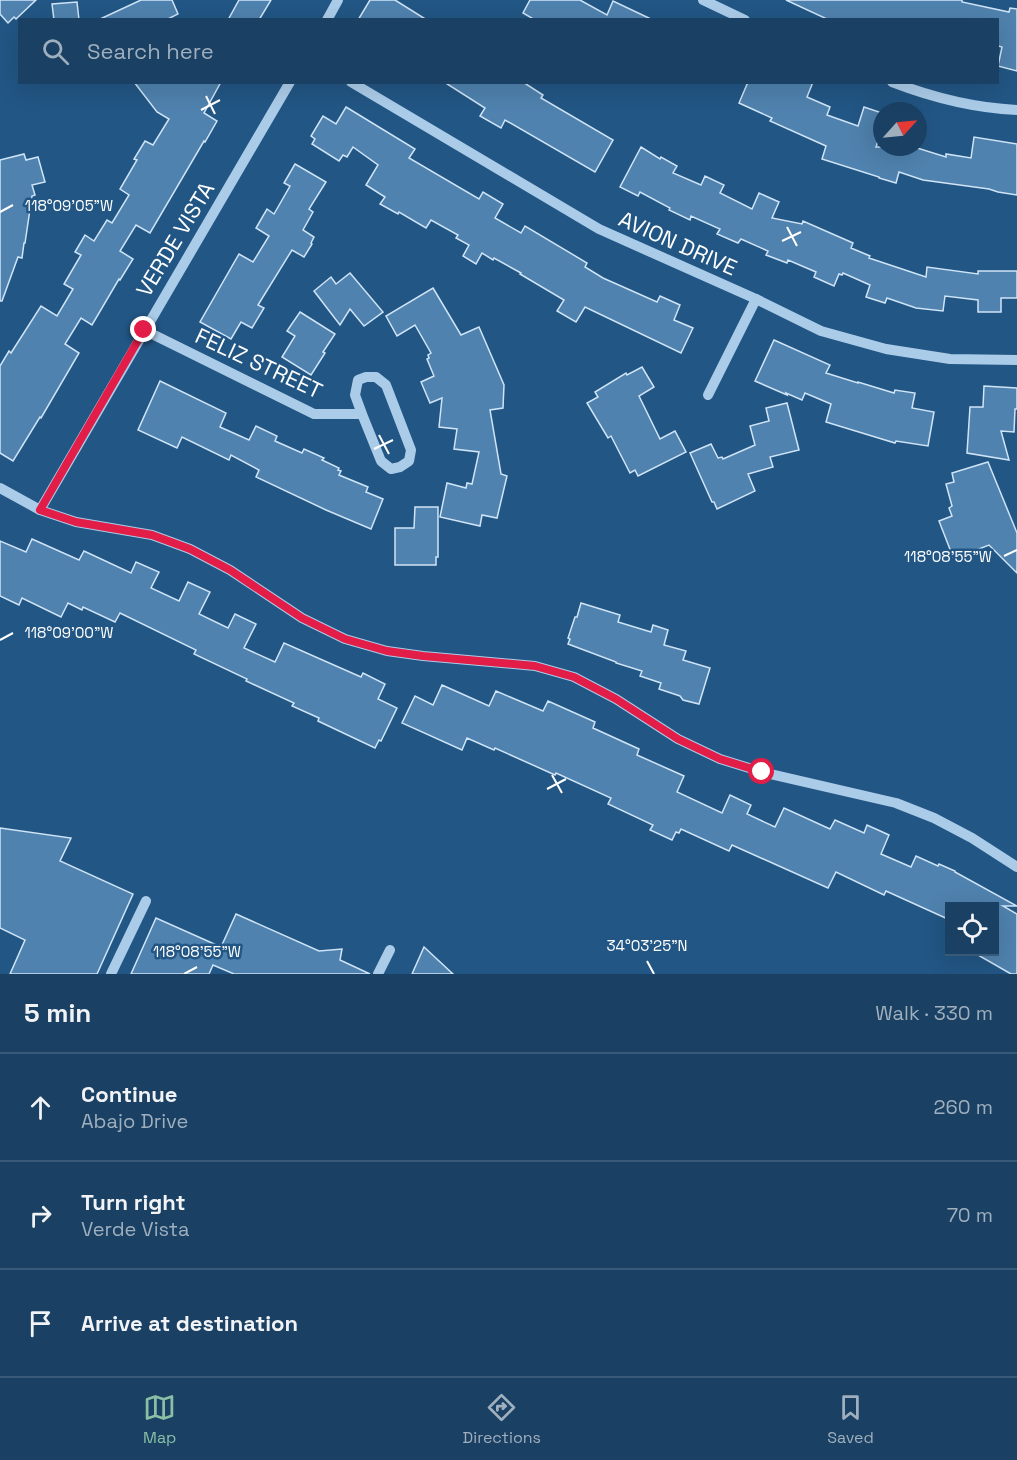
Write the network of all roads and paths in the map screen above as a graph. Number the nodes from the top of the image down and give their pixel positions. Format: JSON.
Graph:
{"nodes":[{"id":1,"x":338,"y":0,"type":"edge"},
{"id":2,"x":702,"y":0,"type":"edge"},
{"id":3,"x":328,"y":18,"type":"edge"},
{"id":4,"x":741,"y":18,"type":"edge"},
{"id":5,"x":289,"y":84,"type":"edge"},
{"id":6,"x":354,"y":84,"type":"edge"},
{"id":7,"x":898,"y":84,"type":"edge"},
{"id":8,"x":1017,"y":110,"type":"edge"},
{"id":9,"x":756,"y":299,"type":"junction"},
{"id":10,"x":144,"y":330,"type":"junction"},
{"id":11,"x":1017,"y":360,"type":"edge"},
{"id":12,"x":708,"y":395,"type":"dead end"},
{"id":13,"x":362,"y":414,"type":"junction"},
{"id":14,"x":0,"y":488,"type":"edge"},
{"id":15,"x":40,"y":510,"type":"junction"},
{"id":16,"x":1017,"y":867,"type":"edge"},
{"id":17,"x":146,"y":901,"type":"dead end"},
{"id":18,"x":390,"y":950,"type":"dead end"},
{"id":19,"x":111,"y":974,"type":"edge"},
{"id":20,"x":378,"y":974,"type":"edge"}],
"edges":[{"from":1,"to":3,"type":"street"},
{"from":2,"to":4,"type":"street"},
{"from":5,"to":10,"type":"street","name":"VERDE VISTA"},
{"from":6,"to":9,"type":"street","name":"AVION DRIVE"},
{"from":7,"to":8,"type":"street"},
{"from":9,"to":11,"type":"street","name":"AVION DRIVE"},
{"from":9,"to":12,"type":"street"},
{"from":10,"to":13,"type":"street","name":"FELIZ STREET"},
{"from":10,"to":15,"type":"street","name":"VERDE VISTA"},
{"from":13,"to":13,"type":"street","name":"FELIZ STREET"},
{"from":14,"to":15,"type":"street"},
{"from":15,"to":16,"type":"street"},
{"from":17,"to":19,"type":"street"},
{"from":18,"to":20,"type":"street"}]}
